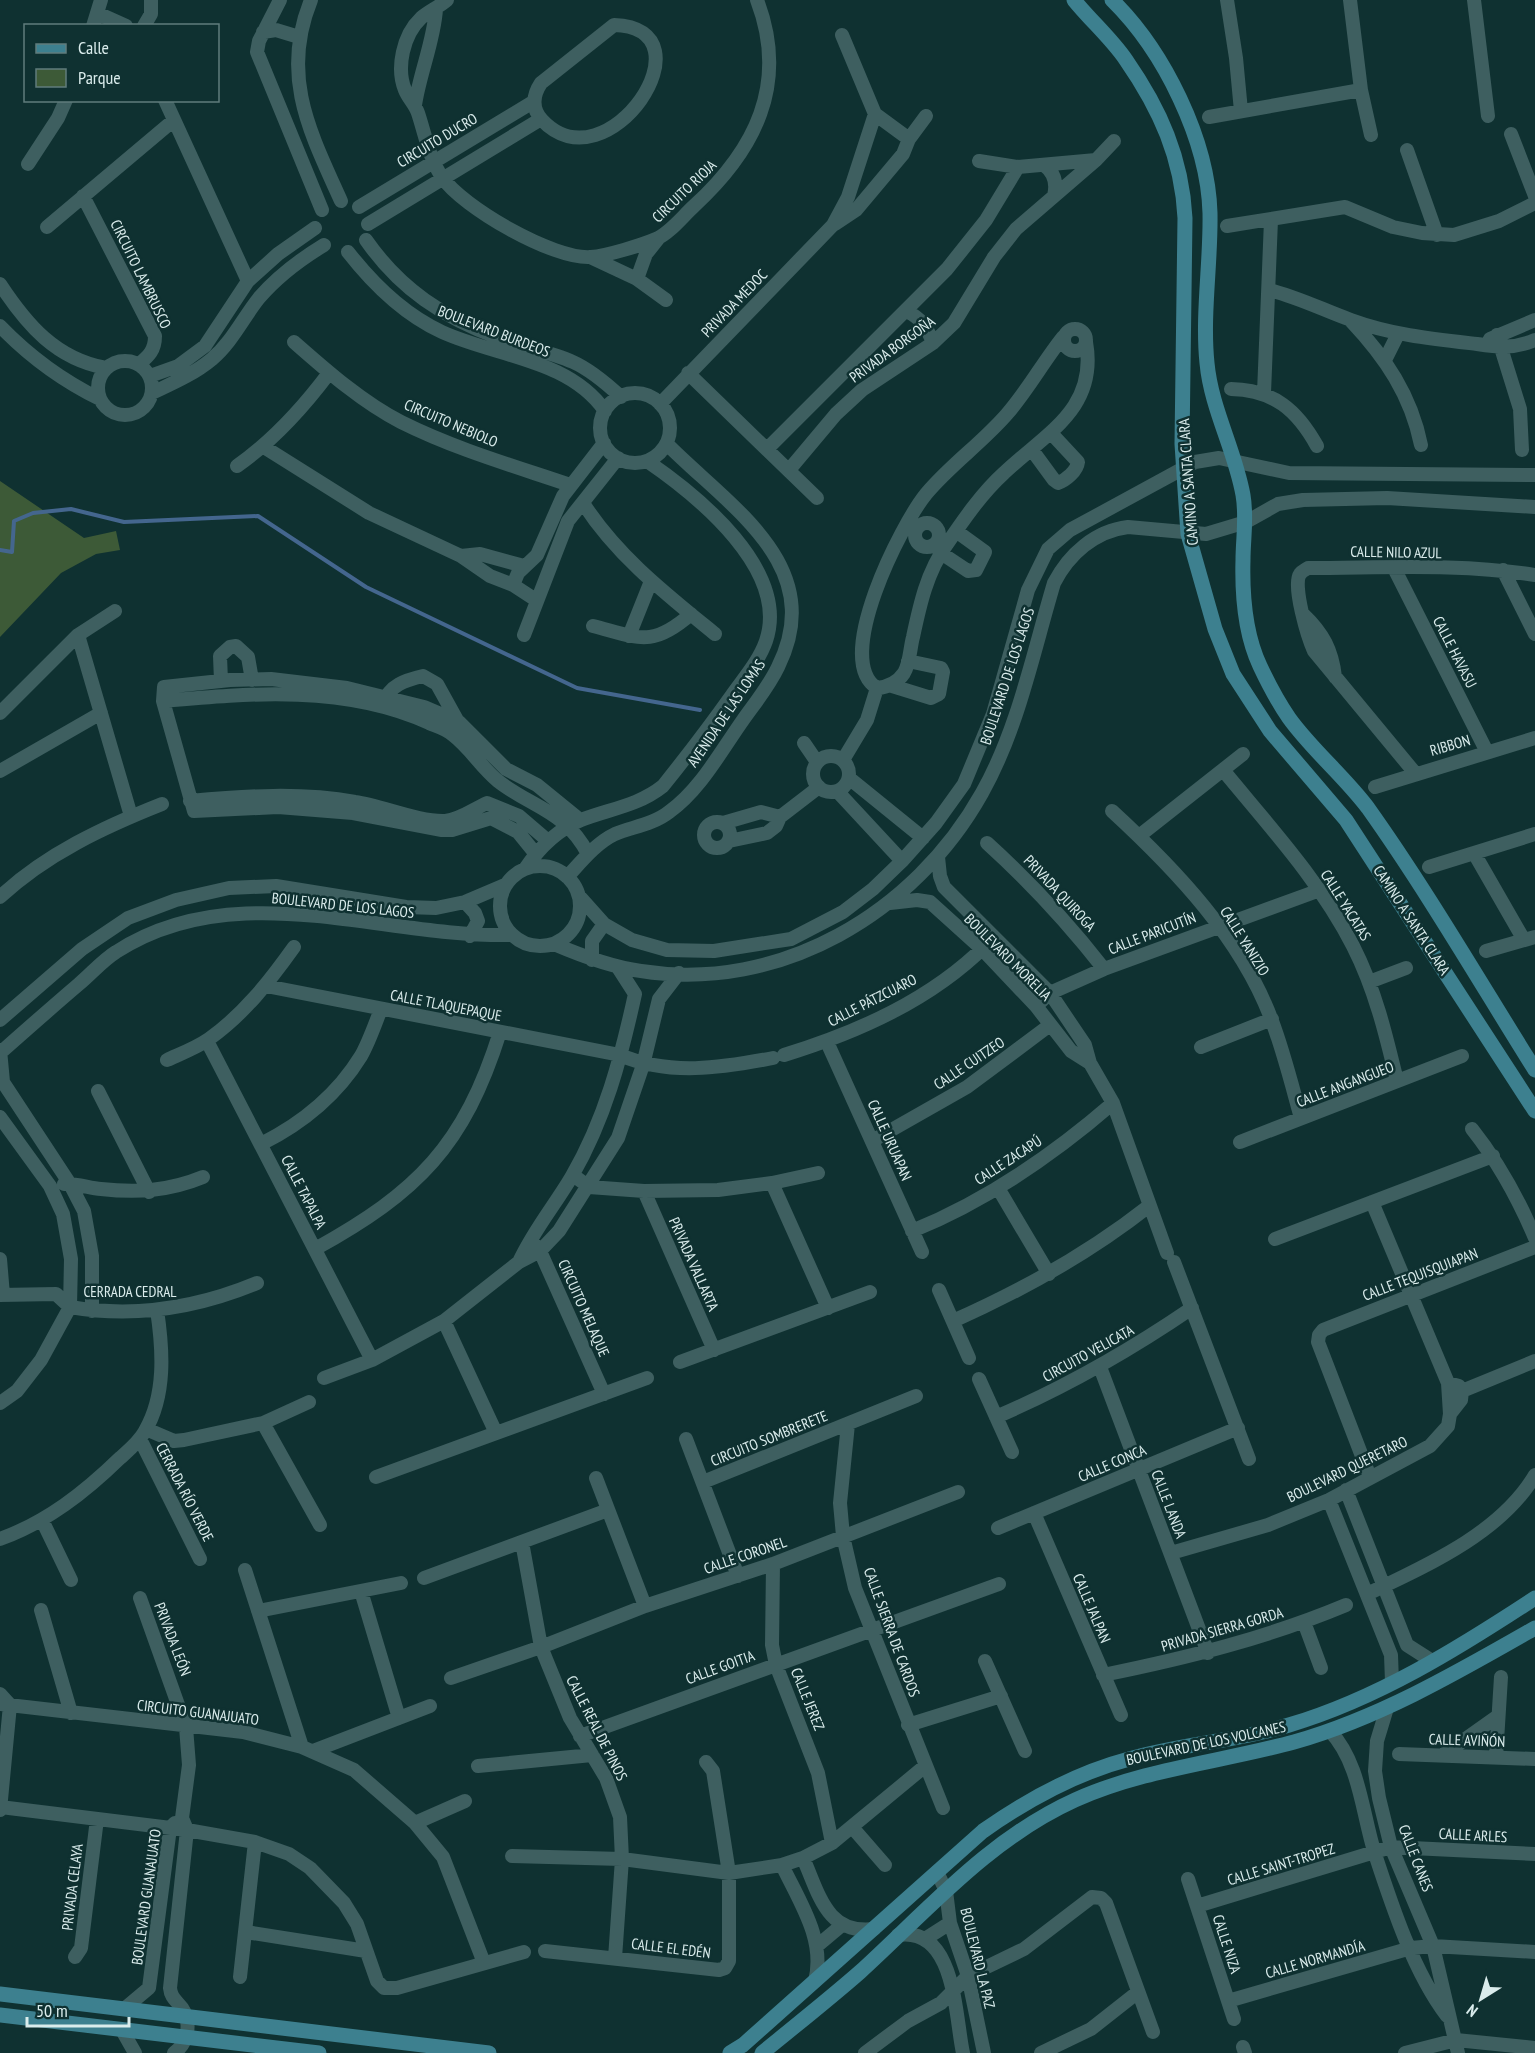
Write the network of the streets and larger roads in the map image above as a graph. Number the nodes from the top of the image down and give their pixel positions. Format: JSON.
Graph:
{"nodes":[{"id":1,"x":151,"y":0,"type":"edge"},
{"id":2,"x":280,"y":0,"type":"edge"},
{"id":3,"x":311,"y":0,"type":"edge"},
{"id":4,"x":757,"y":0,"type":"edge"},
{"id":5,"x":1074,"y":0,"type":"edge"},
{"id":6,"x":1112,"y":0,"type":"edge"},
{"id":7,"x":1227,"y":0,"type":"edge"},
{"id":8,"x":1350,"y":0,"type":"edge"},
{"id":9,"x":1474,"y":0,"type":"edge"},
{"id":10,"x":442,"y":4,"type":"edge"},
{"id":11,"x":97,"y":13,"type":"edge"},
{"id":12,"x":122,"y":24,"type":"edge"},
{"id":13,"x":145,"y":24,"type":"edge"},
{"id":14,"x":263,"y":32,"type":"junction"},
{"id":15,"x":842,"y":35,"type":"dead end"},
{"id":16,"x":299,"y":37,"type":"junction"},
{"id":17,"x":1361,"y":90,"type":"junction"},
{"id":18,"x":65,"y":102,"type":"edge"},
{"id":19,"x":166,"y":102,"type":"edge"},
{"id":20,"x":533,"y":102,"type":"junction"},
{"id":21,"x":415,"y":105,"type":"junction"},
{"id":22,"x":1241,"y":111,"type":"junction"},
{"id":23,"x":875,"y":114,"type":"junction"},
{"id":24,"x":927,"y":116,"type":"dead end"},
{"id":25,"x":1488,"y":116,"type":"dead end"},
{"id":26,"x":1209,"y":117,"type":"dead end"},
{"id":27,"x":541,"y":119,"type":"junction"},
{"id":28,"x":174,"y":120,"type":"junction"},
{"id":29,"x":1511,"y":134,"type":"dead end"},
{"id":30,"x":1371,"y":135,"type":"dead end"},
{"id":31,"x":909,"y":139,"type":"junction"},
{"id":32,"x":1114,"y":141,"type":"dead end"},
{"id":33,"x":1407,"y":150,"type":"dead end"},
{"id":34,"x":1096,"y":160,"type":"junction"},
{"id":35,"x":978,"y":161,"type":"dead end"},
{"id":36,"x":433,"y":162,"type":"junction"},
{"id":37,"x":28,"y":164,"type":"dead end"},
{"id":38,"x":1044,"y":165,"type":"junction"},
{"id":39,"x":1018,"y":167,"type":"junction"},
{"id":40,"x":443,"y":179,"type":"junction"},
{"id":41,"x":83,"y":196,"type":"junction"},
{"id":42,"x":1054,"y":196,"type":"junction"},
{"id":43,"x":1535,"y":196,"type":"edge"},
{"id":44,"x":341,"y":201,"type":"junction"},
{"id":45,"x":1535,"y":203,"type":"edge"},
{"id":46,"x":359,"y":207,"type":"junction"},
{"id":47,"x":322,"y":210,"type":"junction"},
{"id":48,"x":1271,"y":220,"type":"junction"},
{"id":49,"x":368,"y":224,"type":"junction"},
{"id":50,"x":833,"y":225,"type":"junction"},
{"id":51,"x":1227,"y":226,"type":"dead end"},
{"id":52,"x":47,"y":227,"type":"dead end"},
{"id":53,"x":315,"y":228,"type":"junction"},
{"id":54,"x":1437,"y":235,"type":"junction"},
{"id":55,"x":658,"y":238,"type":"junction"},
{"id":56,"x":366,"y":240,"type":"junction"},
{"id":57,"x":324,"y":245,"type":"junction"},
{"id":58,"x":348,"y":252,"type":"junction"},
{"id":59,"x":590,"y":257,"type":"junction"},
{"id":60,"x":637,"y":279,"type":"junction"},
{"id":61,"x":248,"y":281,"type":"junction"},
{"id":62,"x":0,"y":284,"type":"edge"},
{"id":63,"x":1269,"y":290,"type":"junction"},
{"id":64,"x":666,"y":300,"type":"dead end"},
{"id":65,"x":906,"y":311,"type":"junction"},
{"id":66,"x":1351,"y":320,"type":"junction"},
{"id":67,"x":1535,"y":320,"type":"edge"},
{"id":68,"x":0,"y":326,"type":"edge"},
{"id":69,"x":1398,"y":334,"type":"junction"},
{"id":70,"x":1535,"y":340,"type":"edge"},
{"id":71,"x":294,"y":342,"type":"dead end"},
{"id":72,"x":1498,"y":342,"type":"junction"},
{"id":73,"x":933,"y":343,"type":"junction"},
{"id":74,"x":1385,"y":360,"type":"junction"},
{"id":75,"x":139,"y":364,"type":"junction"},
{"id":76,"x":106,"y":368,"type":"junction"},
{"id":77,"x":329,"y":373,"type":"junction"},
{"id":78,"x":688,"y":373,"type":"junction"},
{"id":79,"x":150,"y":376,"type":"junction"},
{"id":80,"x":1231,"y":389,"type":"dead end"},
{"id":81,"x":152,"y":393,"type":"junction"},
{"id":82,"x":1263,"y":393,"type":"junction"},
{"id":83,"x":621,"y":396,"type":"junction"},
{"id":84,"x":100,"y":399,"type":"junction"},
{"id":85,"x":660,"y":404,"type":"junction"},
{"id":86,"x":1520,"y":409,"type":"junction"},
{"id":87,"x":605,"y":411,"type":"junction"},
{"id":88,"x":1535,"y":411,"type":"edge"},
{"id":89,"x":1051,"y":433,"type":"junction"},
{"id":90,"x":604,"y":443,"type":"junction"},
{"id":91,"x":667,"y":444,"type":"junction"},
{"id":92,"x":1421,"y":445,"type":"dead end"},
{"id":93,"x":264,"y":447,"type":"junction"},
{"id":94,"x":1317,"y":447,"type":"dead end"},
{"id":95,"x":766,"y":449,"type":"junction"},
{"id":96,"x":1032,"y":450,"type":"junction"},
{"id":97,"x":1522,"y":450,"type":"dead end"},
{"id":98,"x":618,"y":458,"type":"junction"},
{"id":99,"x":647,"y":461,"type":"junction"},
{"id":100,"x":1234,"y":461,"type":"junction"},
{"id":101,"x":237,"y":466,"type":"dead end"},
{"id":102,"x":1185,"y":467,"type":"junction"},
{"id":103,"x":692,"y":469,"type":"junction"},
{"id":104,"x":789,"y":470,"type":"junction"},
{"id":105,"x":1535,"y":474,"type":"edge"},
{"id":106,"x":570,"y":485,"type":"junction"},
{"id":107,"x":679,"y":485,"type":"junction"},
{"id":108,"x":715,"y":490,"type":"junction"},
{"id":109,"x":817,"y":498,"type":"dead end"},
{"id":110,"x":583,"y":503,"type":"junction"},
{"id":111,"x":701,"y":506,"type":"junction"},
{"id":112,"x":1113,"y":507,"type":"junction"},
{"id":113,"x":1535,"y":507,"type":"edge"},
{"id":114,"x":554,"y":512,"type":"junction"},
{"id":115,"x":568,"y":521,"type":"junction"},
{"id":116,"x":1246,"y":522,"type":"junction"},
{"id":117,"x":912,"y":526,"type":"junction"},
{"id":118,"x":1116,"y":528,"type":"junction"},
{"id":119,"x":1070,"y":530,"type":"junction"},
{"id":120,"x":956,"y":531,"type":"junction"},
{"id":121,"x":1188,"y":534,"type":"junction"},
{"id":122,"x":941,"y":547,"type":"junction"},
{"id":123,"x":1079,"y":548,"type":"junction"},
{"id":124,"x":461,"y":556,"type":"junction"},
{"id":125,"x":524,"y":566,"type":"junction"},
{"id":126,"x":1038,"y":567,"type":"junction"},
{"id":127,"x":1394,"y":568,"type":"junction"},
{"id":128,"x":1503,"y":570,"type":"junction"},
{"id":129,"x":1535,"y":575,"type":"edge"},
{"id":130,"x":1058,"y":576,"type":"junction"},
{"id":131,"x":651,"y":582,"type":"junction"},
{"id":132,"x":513,"y":585,"type":"junction"},
{"id":133,"x":536,"y":600,"type":"junction"},
{"id":134,"x":115,"y":611,"type":"dead end"},
{"id":135,"x":691,"y":614,"type":"junction"},
{"id":136,"x":1021,"y":620,"type":"junction"},
{"id":137,"x":1042,"y":624,"type":"junction"},
{"id":138,"x":593,"y":626,"type":"dead end"},
{"id":139,"x":715,"y":634,"type":"dead end"},
{"id":140,"x":1535,"y":634,"type":"edge"},
{"id":141,"x":78,"y":635,"type":"junction"},
{"id":142,"x":524,"y":635,"type":"dead end"},
{"id":143,"x":629,"y":636,"type":"junction"},
{"id":144,"x":908,"y":661,"type":"junction"},
{"id":145,"x":225,"y":680,"type":"junction"},
{"id":146,"x":252,"y":680,"type":"junction"},
{"id":147,"x":883,"y":687,"type":"junction"},
{"id":148,"x":310,"y":690,"type":"junction"},
{"id":149,"x":231,"y":694,"type":"junction"},
{"id":150,"x":163,"y":701,"type":"junction"},
{"id":151,"x":385,"y":701,"type":"junction"},
{"id":152,"x":0,"y":713,"type":"edge"},
{"id":153,"x":101,"y":713,"type":"junction"},
{"id":154,"x":456,"y":728,"type":"junction"},
{"id":155,"x":1535,"y":738,"type":"edge"},
{"id":156,"x":804,"y":743,"type":"dead end"},
{"id":157,"x":1487,"y":752,"type":"junction"},
{"id":158,"x":1243,"y":754,"type":"dead end"},
{"id":159,"x":843,"y":760,"type":"junction"},
{"id":160,"x":817,"y":762,"type":"junction"},
{"id":161,"x":506,"y":769,"type":"junction"},
{"id":162,"x":1223,"y":770,"type":"junction"},
{"id":163,"x":0,"y":771,"type":"edge"},
{"id":164,"x":1416,"y":772,"type":"junction"},
{"id":165,"x":849,"y":778,"type":"junction"},
{"id":166,"x":498,"y":781,"type":"junction"},
{"id":167,"x":1376,"y":787,"type":"dead end"},
{"id":168,"x":819,"y":788,"type":"junction"},
{"id":169,"x":837,"y":791,"type":"junction"},
{"id":170,"x":190,"y":801,"type":"junction"},
{"id":171,"x":487,"y":803,"type":"junction"},
{"id":172,"x":162,"y":804,"type":"dead end"},
{"id":173,"x":1112,"y":811,"type":"dead end"},
{"id":174,"x":131,"y":816,"type":"junction"},
{"id":175,"x":780,"y":817,"type":"junction"},
{"id":176,"x":484,"y":819,"type":"junction"},
{"id":177,"x":723,"y":823,"type":"junction"},
{"id":178,"x":574,"y":824,"type":"junction"},
{"id":179,"x":1535,"y":834,"type":"edge"},
{"id":180,"x":1139,"y":836,"type":"junction"},
{"id":181,"x":923,"y":838,"type":"junction"},
{"id":182,"x":547,"y":840,"type":"junction"},
{"id":183,"x":729,"y":841,"type":"junction"},
{"id":184,"x":987,"y":843,"type":"dead end"},
{"id":185,"x":1474,"y":853,"type":"junction"},
{"id":186,"x":535,"y":854,"type":"junction"},
{"id":187,"x":588,"y":854,"type":"junction"},
{"id":188,"x":938,"y":857,"type":"junction"},
{"id":189,"x":902,"y":861,"type":"junction"},
{"id":190,"x":1429,"y":867,"type":"dead end"},
{"id":191,"x":525,"y":869,"type":"junction"},
{"id":192,"x":567,"y":877,"type":"junction"},
{"id":193,"x":505,"y":885,"type":"junction"},
{"id":194,"x":944,"y":887,"type":"junction"},
{"id":195,"x":1320,"y":890,"type":"junction"},
{"id":196,"x":579,"y":896,"type":"junction"},
{"id":197,"x":0,"y":897,"type":"edge"},
{"id":198,"x":930,"y":902,"type":"junction"},
{"id":199,"x":465,"y":903,"type":"junction"},
{"id":200,"x":890,"y":903,"type":"junction"},
{"id":201,"x":604,"y":924,"type":"junction"},
{"id":202,"x":1219,"y":926,"type":"junction"},
{"id":203,"x":512,"y":935,"type":"junction"},
{"id":204,"x":470,"y":936,"type":"junction"},
{"id":205,"x":994,"y":937,"type":"junction"},
{"id":206,"x":1530,"y":938,"type":"edge"},
{"id":207,"x":790,"y":939,"type":"junction"},
{"id":208,"x":554,"y":944,"type":"junction"},
{"id":209,"x":294,"y":946,"type":"dead end"},
{"id":210,"x":982,"y":949,"type":"junction"},
{"id":211,"x":1486,"y":951,"type":"dead end"},
{"id":212,"x":797,"y":955,"type":"junction"},
{"id":213,"x":592,"y":960,"type":"junction"},
{"id":214,"x":617,"y":966,"type":"junction"},
{"id":215,"x":1104,"y":969,"type":"junction"},
{"id":216,"x":1406,"y":969,"type":"dead end"},
{"id":217,"x":679,"y":973,"type":"junction"},
{"id":218,"x":1369,"y":982,"type":"junction"},
{"id":219,"x":266,"y":986,"type":"junction"},
{"id":220,"x":1050,"y":993,"type":"junction"},
{"id":221,"x":634,"y":994,"type":"junction"},
{"id":222,"x":659,"y":999,"type":"junction"},
{"id":223,"x":1036,"y":1006,"type":"junction"},
{"id":224,"x":381,"y":1009,"type":"junction"},
{"id":225,"x":1272,"y":1019,"type":"junction"},
{"id":226,"x":0,"y":1020,"type":"edge"},
{"id":227,"x":1050,"y":1025,"type":"junction"},
{"id":228,"x":500,"y":1032,"type":"junction"},
{"id":229,"x":207,"y":1041,"type":"junction"},
{"id":230,"x":827,"y":1042,"type":"junction"},
{"id":231,"x":1201,"y":1047,"type":"dead end"},
{"id":232,"x":0,"y":1052,"type":"edge"},
{"id":233,"x":620,"y":1055,"type":"junction"},
{"id":234,"x":1462,"y":1056,"type":"dead end"},
{"id":235,"x":167,"y":1060,"type":"dead end"},
{"id":236,"x":1090,"y":1063,"type":"junction"},
{"id":237,"x":643,"y":1065,"type":"junction"},
{"id":238,"x":1535,"y":1070,"type":"edge"},
{"id":239,"x":1397,"y":1081,"type":"junction"},
{"id":240,"x":2,"y":1083,"type":"edge"},
{"id":241,"x":98,"y":1091,"type":"dead end"},
{"id":242,"x":1113,"y":1103,"type":"junction"},
{"id":243,"x":1535,"y":1111,"type":"edge"},
{"id":244,"x":0,"y":1117,"type":"edge"},
{"id":245,"x":1301,"y":1118,"type":"junction"},
{"id":246,"x":29,"y":1124,"type":"junction"},
{"id":247,"x":1472,"y":1129,"type":"dead end"},
{"id":248,"x":13,"y":1135,"type":"junction"},
{"id":249,"x":872,"y":1140,"type":"junction"},
{"id":250,"x":1240,"y":1142,"type":"dead end"},
{"id":251,"x":261,"y":1144,"type":"junction"},
{"id":252,"x":1493,"y":1156,"type":"junction"},
{"id":253,"x":818,"y":1173,"type":"dead end"},
{"id":254,"x":573,"y":1175,"type":"junction"},
{"id":255,"x":203,"y":1177,"type":"dead end"},
{"id":256,"x":772,"y":1183,"type":"junction"},
{"id":257,"x":70,"y":1184,"type":"junction"},
{"id":258,"x":50,"y":1186,"type":"junction"},
{"id":259,"x":589,"y":1187,"type":"junction"},
{"id":260,"x":999,"y":1188,"type":"junction"},
{"id":261,"x":644,"y":1191,"type":"junction"},
{"id":262,"x":148,"y":1192,"type":"junction"},
{"id":263,"x":1372,"y":1202,"type":"junction"},
{"id":264,"x":1149,"y":1206,"type":"junction"},
{"id":265,"x":912,"y":1231,"type":"junction"},
{"id":266,"x":1535,"y":1238,"type":"edge"},
{"id":267,"x":530,"y":1239,"type":"junction"},
{"id":268,"x":1275,"y":1239,"type":"dead end"},
{"id":269,"x":1535,"y":1247,"type":"edge"},
{"id":270,"x":315,"y":1249,"type":"junction"},
{"id":271,"x":540,"y":1251,"type":"junction"},
{"id":272,"x":922,"y":1252,"type":"dead end"},
{"id":273,"x":0,"y":1259,"type":"edge"},
{"id":274,"x":519,"y":1262,"type":"junction"},
{"id":275,"x":1049,"y":1274,"type":"junction"},
{"id":276,"x":257,"y":1283,"type":"dead end"},
{"id":277,"x":939,"y":1290,"type":"dead end"},
{"id":278,"x":870,"y":1292,"type":"dead end"},
{"id":279,"x":1410,"y":1294,"type":"junction"},
{"id":280,"x":2,"y":1295,"type":"edge"},
{"id":281,"x":70,"y":1307,"type":"junction"},
{"id":282,"x":828,"y":1308,"type":"junction"},
{"id":283,"x":1192,"y":1308,"type":"junction"},
{"id":284,"x":157,"y":1310,"type":"junction"},
{"id":285,"x":92,"y":1311,"type":"junction"},
{"id":286,"x":444,"y":1321,"type":"junction"},
{"id":287,"x":953,"y":1321,"type":"junction"},
{"id":288,"x":714,"y":1350,"type":"junction"},
{"id":289,"x":969,"y":1358,"type":"dead end"},
{"id":290,"x":372,"y":1360,"type":"junction"},
{"id":291,"x":1535,"y":1361,"type":"edge"},
{"id":292,"x":680,"y":1362,"type":"dead end"},
{"id":293,"x":1100,"y":1367,"type":"junction"},
{"id":294,"x":324,"y":1378,"type":"dead end"},
{"id":295,"x":647,"y":1378,"type":"dead end"},
{"id":296,"x":979,"y":1379,"type":"dead end"},
{"id":297,"x":1448,"y":1383,"type":"junction"},
{"id":298,"x":1462,"y":1391,"type":"junction"},
{"id":299,"x":604,"y":1394,"type":"junction"},
{"id":300,"x":916,"y":1396,"type":"dead end"},
{"id":301,"x":0,"y":1402,"type":"edge"},
{"id":302,"x":309,"y":1402,"type":"dead end"},
{"id":303,"x":1450,"y":1414,"type":"junction"},
{"id":304,"x":996,"y":1417,"type":"junction"},
{"id":305,"x":263,"y":1423,"type":"junction"},
{"id":306,"x":848,"y":1424,"type":"junction"},
{"id":307,"x":1238,"y":1428,"type":"junction"},
{"id":308,"x":496,"y":1433,"type":"junction"},
{"id":309,"x":143,"y":1434,"type":"junction"},
{"id":310,"x":686,"y":1439,"type":"dead end"},
{"id":311,"x":1012,"y":1452,"type":"dead end"},
{"id":312,"x":1249,"y":1459,"type":"dead end"},
{"id":313,"x":1138,"y":1470,"type":"junction"},
{"id":314,"x":1535,"y":1475,"type":"edge"},
{"id":315,"x":376,"y":1477,"type":"dead end"},
{"id":316,"x":1370,"y":1477,"type":"junction"},
{"id":317,"x":596,"y":1478,"type":"dead end"},
{"id":318,"x":703,"y":1482,"type":"junction"},
{"id":319,"x":1346,"y":1490,"type":"junction"},
{"id":320,"x":958,"y":1492,"type":"dead end"},
{"id":321,"x":1329,"y":1500,"type":"junction"},
{"id":322,"x":608,"y":1510,"type":"junction"},
{"id":323,"x":1034,"y":1513,"type":"junction"},
{"id":324,"x":42,"y":1520,"type":"junction"},
{"id":325,"x":320,"y":1525,"type":"dead end"},
{"id":326,"x":998,"y":1528,"type":"dead end"},
{"id":327,"x":843,"y":1536,"type":"junction"},
{"id":328,"x":0,"y":1539,"type":"edge"},
{"id":329,"x":522,"y":1542,"type":"junction"},
{"id":330,"x":1171,"y":1553,"type":"junction"},
{"id":331,"x":200,"y":1559,"type":"dead end"},
{"id":332,"x":773,"y":1564,"type":"junction"},
{"id":333,"x":245,"y":1570,"type":"dead end"},
{"id":334,"x":738,"y":1576,"type":"junction"},
{"id":335,"x":424,"y":1578,"type":"dead end"},
{"id":336,"x":71,"y":1580,"type":"dead end"},
{"id":337,"x":401,"y":1583,"type":"dead end"},
{"id":338,"x":999,"y":1584,"type":"dead end"},
{"id":339,"x":1382,"y":1586,"type":"junction"},
{"id":340,"x":361,"y":1591,"type":"junction"},
{"id":341,"x":1367,"y":1594,"type":"junction"},
{"id":342,"x":140,"y":1598,"type":"dead end"},
{"id":343,"x":1535,"y":1598,"type":"edge"},
{"id":344,"x":1346,"y":1605,"type":"dead end"},
{"id":345,"x":645,"y":1606,"type":"junction"},
{"id":346,"x":1520,"y":1608,"type":"junction"},
{"id":347,"x":41,"y":1610,"type":"dead end"},
{"id":348,"x":258,"y":1611,"type":"junction"},
{"id":349,"x":1304,"y":1622,"type":"junction"},
{"id":350,"x":1534,"y":1629,"type":"edge"},
{"id":351,"x":872,"y":1630,"type":"junction"},
{"id":352,"x":1484,"y":1632,"type":"junction"},
{"id":353,"x":1407,"y":1645,"type":"junction"},
{"id":354,"x":541,"y":1647,"type":"junction"},
{"id":355,"x":1495,"y":1651,"type":"junction"},
{"id":356,"x":1208,"y":1653,"type":"junction"},
{"id":357,"x":1390,"y":1655,"type":"junction"},
{"id":358,"x":985,"y":1661,"type":"dead end"},
{"id":359,"x":1432,"y":1661,"type":"junction"},
{"id":360,"x":776,"y":1665,"type":"junction"},
{"id":361,"x":1322,"y":1668,"type":"dead end"},
{"id":362,"x":1104,"y":1675,"type":"junction"},
{"id":363,"x":1501,"y":1677,"type":"dead end"},
{"id":364,"x":451,"y":1678,"type":"dead end"},
{"id":365,"x":1392,"y":1682,"type":"junction"},
{"id":366,"x":0,"y":1694,"type":"edge"},
{"id":367,"x":1001,"y":1696,"type":"junction"},
{"id":368,"x":5,"y":1705,"type":"edge"},
{"id":369,"x":430,"y":1706,"type":"dead end"},
{"id":370,"x":1387,"y":1708,"type":"junction"},
{"id":371,"x":71,"y":1713,"type":"junction"},
{"id":372,"x":1121,"y":1715,"type":"dead end"},
{"id":373,"x":1498,"y":1716,"type":"junction"},
{"id":374,"x":399,"y":1718,"type":"junction"},
{"id":375,"x":908,"y":1725,"type":"junction"},
{"id":376,"x":1288,"y":1726,"type":"junction"},
{"id":377,"x":186,"y":1727,"type":"junction"},
{"id":378,"x":1330,"y":1731,"type":"junction"},
{"id":379,"x":580,"y":1736,"type":"junction"},
{"id":380,"x":1293,"y":1742,"type":"junction"},
{"id":381,"x":308,"y":1749,"type":"junction"},
{"id":382,"x":1025,"y":1751,"type":"dead end"},
{"id":383,"x":1399,"y":1754,"type":"dead end"},
{"id":384,"x":592,"y":1755,"type":"junction"},
{"id":385,"x":1443,"y":1755,"type":"junction"},
{"id":386,"x":1496,"y":1757,"type":"junction"},
{"id":387,"x":1535,"y":1759,"type":"edge"},
{"id":388,"x":706,"y":1762,"type":"dead end"},
{"id":389,"x":478,"y":1766,"type":"dead end"},
{"id":390,"x":924,"y":1767,"type":"junction"},
{"id":391,"x":465,"y":1801,"type":"dead end"},
{"id":392,"x":0,"y":1808,"type":"edge"},
{"id":393,"x":943,"y":1808,"type":"dead end"},
{"id":394,"x":97,"y":1819,"type":"junction"},
{"id":395,"x":415,"y":1823,"type":"junction"},
{"id":396,"x":185,"y":1824,"type":"junction"},
{"id":397,"x":852,"y":1827,"type":"junction"},
{"id":398,"x":170,"y":1828,"type":"junction"},
{"id":399,"x":255,"y":1842,"type":"junction"},
{"id":400,"x":832,"y":1844,"type":"junction"},
{"id":401,"x":1391,"y":1847,"type":"junction"},
{"id":402,"x":1375,"y":1854,"type":"junction"},
{"id":403,"x":1535,"y":1854,"type":"edge"},
{"id":404,"x":512,"y":1856,"type":"dead end"},
{"id":405,"x":622,"y":1858,"type":"junction"},
{"id":406,"x":803,"y":1858,"type":"junction"},
{"id":407,"x":782,"y":1865,"type":"junction"},
{"id":408,"x":885,"y":1865,"type":"dead end"},
{"id":409,"x":937,"y":1872,"type":"junction"},
{"id":410,"x":729,"y":1873,"type":"junction"},
{"id":411,"x":1188,"y":1879,"type":"dead end"},
{"id":412,"x":946,"y":1891,"type":"junction"},
{"id":413,"x":1197,"y":1906,"type":"junction"},
{"id":414,"x":950,"y":1923,"type":"junction"},
{"id":415,"x":842,"y":1925,"type":"junction"},
{"id":416,"x":874,"y":1929,"type":"junction"},
{"id":417,"x":246,"y":1932,"type":"junction"},
{"id":418,"x":898,"y":1935,"type":"junction"},
{"id":419,"x":925,"y":1939,"type":"junction"},
{"id":420,"x":817,"y":1946,"type":"junction"},
{"id":421,"x":1433,"y":1946,"type":"junction"},
{"id":422,"x":1411,"y":1948,"type":"junction"},
{"id":423,"x":366,"y":1951,"type":"junction"},
{"id":424,"x":545,"y":1951,"type":"dead end"},
{"id":425,"x":524,"y":1952,"type":"dead end"},
{"id":426,"x":1535,"y":1953,"type":"edge"},
{"id":427,"x":75,"y":1957,"type":"dead end"},
{"id":428,"x":615,"y":1958,"type":"junction"},
{"id":429,"x":484,"y":1963,"type":"junction"},
{"id":430,"x":968,"y":1976,"type":"junction"},
{"id":431,"x":240,"y":1977,"type":"dead end"},
{"id":432,"x":815,"y":1981,"type":"junction"},
{"id":433,"x":953,"y":1991,"type":"junction"},
{"id":434,"x":146,"y":1992,"type":"junction"},
{"id":435,"x":1138,"y":1992,"type":"junction"},
{"id":436,"x":0,"y":1994,"type":"edge"},
{"id":437,"x":171,"y":1997,"type":"junction"},
{"id":438,"x":1228,"y":2001,"type":"junction"},
{"id":439,"x":124,"y":2009,"type":"junction"},
{"id":440,"x":0,"y":2015,"type":"edge"},
{"id":441,"x":186,"y":2016,"type":"junction"},
{"id":442,"x":1449,"y":2018,"type":"junction"},
{"id":443,"x":1234,"y":2019,"type":"dead end"},
{"id":444,"x":122,"y":2030,"type":"junction"},
{"id":445,"x":1152,"y":2032,"type":"dead end"},
{"id":446,"x":186,"y":2037,"type":"junction"},
{"id":447,"x":1457,"y":2047,"type":"edge"},
{"id":448,"x":1535,"y":2048,"type":"edge"},
{"id":449,"x":135,"y":2053,"type":"edge"},
{"id":450,"x":174,"y":2053,"type":"edge"},
{"id":451,"x":319,"y":2053,"type":"edge"},
{"id":452,"x":489,"y":2053,"type":"edge"},
{"id":453,"x":730,"y":2053,"type":"edge"},
{"id":454,"x":762,"y":2053,"type":"edge"},
{"id":455,"x":865,"y":2053,"type":"edge"},
{"id":456,"x":963,"y":2053,"type":"edge"},
{"id":457,"x":984,"y":2053,"type":"edge"},
{"id":458,"x":1041,"y":2053,"type":"edge"},
{"id":459,"x":1405,"y":2053,"type":"edge"}],
"edges":[{"from":1,"to":13,"type":"street"},
{"from":2,"to":14,"type":"street"},
{"from":3,"to":16,"type":"street"},
{"from":4,"to":55,"type":"street","name":"CIRCUITO RIOJA"},
{"from":5,"to":102,"type":"street","name":"CAMINO A SANTA CLARA"},
{"from":6,"to":100,"type":"street","name":"CAMINO A SANTA CLARA"},
{"from":7,"to":22,"type":"street"},
{"from":8,"to":17,"type":"street"},
{"from":9,"to":25,"type":"street"},
{"from":10,"to":21,"type":"street","name":"CIRCUITO RIOJA"},
{"from":10,"to":21,"type":"street","name":"CIRCUITO RIOJA"},
{"from":11,"to":12,"type":"street"},
{"from":14,"to":16,"type":"street"},
{"from":14,"to":47,"type":"street"},
{"from":15,"to":23,"type":"street"},
{"from":16,"to":44,"type":"street"},
{"from":17,"to":22,"type":"street"},
{"from":17,"to":30,"type":"street"},
{"from":18,"to":37,"type":"street"},
{"from":19,"to":28,"type":"street"},
{"from":20,"to":27,"type":"street"},
{"from":20,"to":27,"type":"street","name":"CIRCUITO DUCRO"},
{"from":20,"to":36,"type":"street","name":"CIRCUITO DUCRO"},
{"from":21,"to":36,"type":"street","name":"CIRCUITO RIOJA"},
{"from":22,"to":26,"type":"street"},
{"from":23,"to":31,"type":"street"},
{"from":23,"to":50,"type":"street","name":"PRIVADA MEDOC"},
{"from":24,"to":31,"type":"street","name":"PRIVADA MEDOC"},
{"from":27,"to":40,"type":"street"},
{"from":28,"to":41,"type":"street"},
{"from":28,"to":61,"type":"street"},
{"from":29,"to":43,"type":"street"},
{"from":31,"to":50,"type":"street","name":"PRIVADA MEDOC"},
{"from":32,"to":34,"type":"street","name":"PRIVADA BORGOÑA"},
{"from":33,"to":54,"type":"street"},
{"from":34,"to":38,"type":"street"},
{"from":34,"to":42,"type":"street","name":"PRIVADA BORGOÑA"},
{"from":35,"to":39,"type":"street"},
{"from":36,"to":40,"type":"street","name":"CIRCUITO RIOJA"},
{"from":36,"to":46,"type":"street","name":"CIRCUITO DUCRO"},
{"from":38,"to":39,"type":"street"},
{"from":38,"to":42,"type":"street"},
{"from":39,"to":65,"type":"street","name":"PRIVADA BORGOÑA"},
{"from":40,"to":49,"type":"street"},
{"from":40,"to":59,"type":"street","name":"CIRCUITO RIOJA"},
{"from":41,"to":52,"type":"street"},
{"from":41,"to":75,"type":"street","name":"CIRCUITO LAMBRUSCO"},
{"from":42,"to":73,"type":"street","name":"PRIVADA BORGOÑA"},
{"from":44,"to":46,"type":"street"},
{"from":44,"to":47,"type":"street"},
{"from":45,"to":54,"type":"street"},
{"from":46,"to":49,"type":"street"},
{"from":47,"to":53,"type":"street"},
{"from":48,"to":51,"type":"street"},
{"from":48,"to":54,"type":"street"},
{"from":48,"to":63,"type":"street"},
{"from":49,"to":56,"type":"street"},
{"from":50,"to":78,"type":"street","name":"PRIVADA MEDOC"},
{"from":53,"to":57,"type":"street"},
{"from":53,"to":61,"type":"street"},
{"from":55,"to":59,"type":"street","name":"CIRCUITO RIOJA"},
{"from":55,"to":60,"type":"street"},
{"from":56,"to":58,"type":"street"},
{"from":56,"to":83,"type":"street","name":"BOULEVARD BURDEOS"},
{"from":57,"to":58,"type":"street"},
{"from":57,"to":81,"type":"street"},
{"from":58,"to":87,"type":"street","name":"BOULEVARD BURDEOS"},
{"from":59,"to":60,"type":"street"},
{"from":60,"to":64,"type":"street"},
{"from":61,"to":79,"type":"street"},
{"from":62,"to":76,"type":"street"},
{"from":63,"to":66,"type":"street"},
{"from":63,"to":82,"type":"street"},
{"from":65,"to":73,"type":"street"},
{"from":65,"to":95,"type":"street","name":"PRIVADA BORGOÑA"},
{"from":66,"to":69,"type":"street"},
{"from":66,"to":74,"type":"street"},
{"from":67,"to":72,"type":"street"},
{"from":68,"to":84,"type":"street"},
{"from":69,"to":72,"type":"street"},
{"from":69,"to":74,"type":"street"},
{"from":70,"to":72,"type":"street"},
{"from":71,"to":77,"type":"street","name":"CIRCUITO NEBIOLO"},
{"from":72,"to":86,"type":"street"},
{"from":73,"to":104,"type":"street","name":"PRIVADA BORGOÑA"},
{"from":74,"to":92,"type":"street"},
{"from":75,"to":76,"type":"street"},
{"from":75,"to":79,"type":"street"},
{"from":76,"to":84,"type":"street"},
{"from":77,"to":93,"type":"street"},
{"from":77,"to":106,"type":"street","name":"CIRCUITO NEBIOLO"},
{"from":78,"to":85,"type":"street","name":"PRIVADA MEDOC"},
{"from":78,"to":95,"type":"street"},
{"from":79,"to":81,"type":"street"},
{"from":80,"to":82,"type":"street"},
{"from":81,"to":84,"type":"street"},
{"from":82,"to":94,"type":"street"},
{"from":83,"to":85,"type":"street"},
{"from":83,"to":87,"type":"street"},
{"from":85,"to":91,"type":"street"},
{"from":86,"to":88,"type":"street"},
{"from":86,"to":97,"type":"street"},
{"from":87,"to":90,"type":"street"},
{"from":89,"to":96,"type":"street"},
{"from":89,"to":96,"type":"street"},
{"from":89,"to":117,"type":"street"},
{"from":90,"to":98,"type":"street"},
{"from":90,"to":106,"type":"street"},
{"from":91,"to":99,"type":"street"},
{"from":91,"to":103,"type":"street","name":"AVENIDA DE LAS LOMAS"},
{"from":93,"to":101,"type":"street"},
{"from":93,"to":124,"type":"street"},
{"from":95,"to":104,"type":"street"},
{"from":96,"to":120,"type":"street"},
{"from":98,"to":99,"type":"street"},
{"from":98,"to":110,"type":"street"},
{"from":99,"to":107,"type":"street","name":"AVENIDA DE LAS LOMAS"},
{"from":100,"to":102,"type":"street","name":"BOULEVARD DE LOS LAGOS"},
{"from":100,"to":105,"type":"street","name":"BOULEVARD DE LOS LAGOS"},
{"from":100,"to":116,"type":"street","name":"CAMINO A SANTA CLARA"},
{"from":102,"to":112,"type":"street","name":"BOULEVARD DE LOS LAGOS"},
{"from":102,"to":121,"type":"street","name":"CAMINO A SANTA CLARA"},
{"from":103,"to":107,"type":"street"},
{"from":103,"to":108,"type":"street","name":"AVENIDA DE LAS LOMAS"},
{"from":104,"to":109,"type":"street"},
{"from":106,"to":114,"type":"street"},
{"from":107,"to":111,"type":"street","name":"AVENIDA DE LAS LOMAS"},
{"from":108,"to":111,"type":"street"},
{"from":108,"to":187,"type":"street","name":"AVENIDA DE LAS LOMAS"},
{"from":110,"to":115,"type":"street"},
{"from":110,"to":131,"type":"street"},
{"from":111,"to":178,"type":"street","name":"AVENIDA DE LAS LOMAS"},
{"from":112,"to":118,"type":"street"},
{"from":112,"to":119,"type":"street","name":"BOULEVARD DE LOS LAGOS"},
{"from":113,"to":116,"type":"street"},
{"from":114,"to":115,"type":"street"},
{"from":114,"to":125,"type":"street"},
{"from":115,"to":133,"type":"street"},
{"from":116,"to":121,"type":"street"},
{"from":116,"to":238,"type":"street","name":"CAMINO A SANTA CLARA"},
{"from":117,"to":122,"type":"street"},
{"from":117,"to":147,"type":"street"},
{"from":118,"to":121,"type":"street"},
{"from":118,"to":123,"type":"street","name":"BOULEVARD DE LOS LAGOS"},
{"from":119,"to":123,"type":"street"},
{"from":119,"to":126,"type":"street","name":"BOULEVARD DE LOS LAGOS"},
{"from":120,"to":122,"type":"street"},
{"from":120,"to":122,"type":"street"},
{"from":121,"to":243,"type":"street","name":"CAMINO A SANTA CLARA"},
{"from":122,"to":144,"type":"street"},
{"from":123,"to":130,"type":"street","name":"BOULEVARD DE LOS LAGOS"},
{"from":124,"to":125,"type":"street"},
{"from":124,"to":132,"type":"street"},
{"from":125,"to":132,"type":"street"},
{"from":126,"to":130,"type":"street"},
{"from":126,"to":136,"type":"street","name":"BOULEVARD DE LOS LAGOS"},
{"from":127,"to":128,"type":"street","name":"CALLE NILO AZUL"},
{"from":127,"to":157,"type":"street","name":"CALLE HAVASU"},
{"from":127,"to":164,"type":"street","name":"CALLE NILO AZUL"},
{"from":128,"to":129,"type":"street","name":"CALLE NILO AZUL"},
{"from":128,"to":140,"type":"street"},
{"from":130,"to":137,"type":"street","name":"BOULEVARD DE LOS LAGOS"},
{"from":131,"to":135,"type":"street"},
{"from":131,"to":143,"type":"street"},
{"from":132,"to":133,"type":"street"},
{"from":133,"to":142,"type":"street"},
{"from":134,"to":141,"type":"street"},
{"from":135,"to":139,"type":"street"},
{"from":135,"to":143,"type":"street"},
{"from":136,"to":137,"type":"street"},
{"from":136,"to":181,"type":"street","name":"BOULEVARD DE LOS LAGOS"},
{"from":137,"to":188,"type":"street","name":"BOULEVARD DE LOS LAGOS"},
{"from":138,"to":143,"type":"street"},
{"from":141,"to":152,"type":"street"},
{"from":141,"to":153,"type":"street"},
{"from":144,"to":147,"type":"street"},
{"from":144,"to":147,"type":"street"},
{"from":145,"to":146,"type":"street"},
{"from":145,"to":146,"type":"street"},
{"from":145,"to":149,"type":"street"},
{"from":145,"to":150,"type":"street"},
{"from":146,"to":148,"type":"street"},
{"from":147,"to":159,"type":"street"},
{"from":148,"to":149,"type":"street"},
{"from":148,"to":151,"type":"street"},
{"from":149,"to":150,"type":"street"},
{"from":150,"to":170,"type":"street"},
{"from":151,"to":154,"type":"street"},
{"from":151,"to":154,"type":"street"},
{"from":153,"to":163,"type":"street"},
{"from":153,"to":174,"type":"street"},
{"from":154,"to":161,"type":"street"},
{"from":154,"to":166,"type":"street"},
{"from":155,"to":157,"type":"street","name":"RIBBON"},
{"from":156,"to":160,"type":"street"},
{"from":157,"to":164,"type":"street","name":"RIBBON"},
{"from":158,"to":162,"type":"street"},
{"from":159,"to":160,"type":"street"},
{"from":159,"to":165,"type":"street"},
{"from":160,"to":168,"type":"street"},
{"from":161,"to":166,"type":"street"},
{"from":161,"to":178,"type":"street"},
{"from":162,"to":180,"type":"street"},
{"from":162,"to":195,"type":"street","name":"CALLE YACATAS"},
{"from":164,"to":167,"type":"street","name":"RIBBON"},
{"from":165,"to":169,"type":"street"},
{"from":165,"to":181,"type":"street"},
{"from":166,"to":171,"type":"street"},
{"from":166,"to":178,"type":"street"},
{"from":168,"to":169,"type":"street"},
{"from":168,"to":175,"type":"street"},
{"from":169,"to":189,"type":"street"},
{"from":170,"to":171,"type":"street"},
{"from":170,"to":176,"type":"street"},
{"from":171,"to":176,"type":"street"},
{"from":171,"to":182,"type":"street"},
{"from":172,"to":174,"type":"street"},
{"from":173,"to":180,"type":"street","name":"CALLE YANIZIO"},
{"from":174,"to":197,"type":"street"},
{"from":175,"to":177,"type":"street"},
{"from":175,"to":183,"type":"street"},
{"from":176,"to":186,"type":"street"},
{"from":177,"to":183,"type":"street"},
{"from":177,"to":183,"type":"street"},
{"from":178,"to":182,"type":"street","name":"AVENIDA DE LAS LOMAS"},
{"from":178,"to":187,"type":"street"},
{"from":179,"to":185,"type":"street"},
{"from":180,"to":202,"type":"street","name":"CALLE YANIZIO"},
{"from":181,"to":189,"type":"street","name":"BOULEVARD DE LOS LAGOS"},
{"from":182,"to":186,"type":"street","name":"AVENIDA DE LAS LOMAS"},
{"from":184,"to":215,"type":"street","name":"PRIVADA QUIROGA"},
{"from":185,"to":190,"type":"street"},
{"from":185,"to":206,"type":"street"},
{"from":186,"to":191,"type":"street","name":"AVENIDA DE LAS LOMAS"},
{"from":187,"to":192,"type":"street","name":"AVENIDA DE LAS LOMAS"},
{"from":188,"to":194,"type":"street"},
{"from":188,"to":200,"type":"street","name":"BOULEVARD DE LOS LAGOS"},
{"from":189,"to":207,"type":"street","name":"BOULEVARD DE LOS LAGOS"},
{"from":191,"to":192,"type":"street"},
{"from":191,"to":193,"type":"street"},
{"from":192,"to":196,"type":"street"},
{"from":193,"to":199,"type":"street","name":"BOULEVARD DE LOS LAGOS"},
{"from":193,"to":203,"type":"street"},
{"from":194,"to":198,"type":"street"},
{"from":194,"to":205,"type":"street","name":"BOULEVARD MORELIA"},
{"from":195,"to":202,"type":"street","name":"CALLE PARICUTÍN"},
{"from":195,"to":218,"type":"street","name":"CALLE YACATAS"},
{"from":196,"to":201,"type":"street","name":"BOULEVARD DE LOS LAGOS"},
{"from":196,"to":208,"type":"street"},
{"from":198,"to":200,"type":"street"},
{"from":198,"to":210,"type":"street","name":"BOULEVARD MORELIA"},
{"from":199,"to":204,"type":"street"},
{"from":199,"to":226,"type":"street","name":"BOULEVARD DE LOS LAGOS"},
{"from":200,"to":212,"type":"street","name":"BOULEVARD DE LOS LAGOS"},
{"from":201,"to":207,"type":"street","name":"BOULEVARD DE LOS LAGOS"},
{"from":201,"to":213,"type":"street"},
{"from":202,"to":215,"type":"street","name":"CALLE PARICUTÍN"},
{"from":202,"to":225,"type":"street","name":"CALLE YANIZIO"},
{"from":203,"to":204,"type":"street","name":"BOULEVARD DE LOS LAGOS"},
{"from":203,"to":208,"type":"street"},
{"from":204,"to":232,"type":"street","name":"BOULEVARD DE LOS LAGOS"},
{"from":205,"to":210,"type":"street","name":"CALLE PÁTZCUARO"},
{"from":205,"to":220,"type":"street","name":"BOULEVARD MORELIA"},
{"from":206,"to":211,"type":"street"},
{"from":207,"to":212,"type":"street"},
{"from":208,"to":213,"type":"street","name":"BOULEVARD DE LOS LAGOS"},
{"from":209,"to":219,"type":"street"},
{"from":210,"to":223,"type":"street","name":"BOULEVARD MORELIA"},
{"from":210,"to":230,"type":"street","name":"CALLE PÁTZCUARO"},
{"from":212,"to":217,"type":"street","name":"BOULEVARD DE LOS LAGOS"},
{"from":213,"to":214,"type":"street","name":"BOULEVARD DE LOS LAGOS"},
{"from":214,"to":217,"type":"street","name":"BOULEVARD DE LOS LAGOS"},
{"from":214,"to":221,"type":"street"},
{"from":215,"to":220,"type":"street","name":"CALLE PARICUTÍN"},
{"from":216,"to":218,"type":"street"},
{"from":217,"to":222,"type":"street"},
{"from":218,"to":239,"type":"street","name":"CALLE YACATAS"},
{"from":219,"to":224,"type":"street","name":"CALLE TLAQUEPAQUE"},
{"from":219,"to":229,"type":"street"},
{"from":220,"to":223,"type":"street","name":"CALLE PARICUTÍN"},
{"from":220,"to":236,"type":"street","name":"BOULEVARD MORELIA"},
{"from":221,"to":222,"type":"street"},
{"from":221,"to":233,"type":"street"},
{"from":222,"to":237,"type":"street"},
{"from":223,"to":227,"type":"street","name":"BOULEVARD MORELIA"},
{"from":224,"to":228,"type":"street","name":"CALLE TLAQUEPAQUE"},
{"from":224,"to":251,"type":"street"},
{"from":225,"to":231,"type":"street"},
{"from":225,"to":245,"type":"street","name":"CALLE YANIZIO"},
{"from":227,"to":236,"type":"street","name":"BOULEVARD MORELIA"},
{"from":227,"to":249,"type":"street","name":"CALLE CUITZEO"},
{"from":228,"to":233,"type":"street","name":"CALLE TLAQUEPAQUE"},
{"from":228,"to":270,"type":"street"},
{"from":229,"to":235,"type":"street"},
{"from":229,"to":251,"type":"street","name":"CALLE TAPALPA"},
{"from":230,"to":237,"type":"street","name":"CALLE PÁTZCUARO"},
{"from":230,"to":249,"type":"street","name":"CALLE URUAPAN"},
{"from":232,"to":240,"type":"street"},
{"from":233,"to":237,"type":"street","name":"CALLE TLAQUEPAQUE"},
{"from":233,"to":254,"type":"street"},
{"from":234,"to":239,"type":"street","name":"CALLE ANGANGUEO"},
{"from":236,"to":242,"type":"street","name":"BOULEVARD MORELIA"},
{"from":237,"to":259,"type":"street"},
{"from":239,"to":245,"type":"street","name":"CALLE ANGANGUEO"},
{"from":240,"to":246,"type":"street"},
{"from":241,"to":262,"type":"street"},
{"from":242,"to":260,"type":"street","name":"CALLE ZACAPÚ"},
{"from":242,"to":264,"type":"street","name":"BOULEVARD MORELIA"},
{"from":244,"to":248,"type":"street"},
{"from":245,"to":250,"type":"street","name":"CALLE ANGANGUEO"},
{"from":246,"to":248,"type":"street"},
{"from":246,"to":257,"type":"street"},
{"from":247,"to":252,"type":"street"},
{"from":248,"to":258,"type":"street"},
{"from":249,"to":265,"type":"street","name":"CALLE URUAPAN"},
{"from":251,"to":270,"type":"street","name":"CALLE TAPALPA"},
{"from":252,"to":263,"type":"street"},
{"from":252,"to":266,"type":"street"},
{"from":253,"to":256,"type":"street"},
{"from":254,"to":259,"type":"street"},
{"from":254,"to":267,"type":"street"},
{"from":255,"to":262,"type":"street"},
{"from":256,"to":261,"type":"street"},
{"from":256,"to":282,"type":"street"},
{"from":257,"to":258,"type":"street"},
{"from":257,"to":262,"type":"street"},
{"from":257,"to":285,"type":"street"},
{"from":258,"to":281,"type":"street"},
{"from":259,"to":261,"type":"street"},
{"from":259,"to":271,"type":"street"},
{"from":260,"to":265,"type":"street","name":"CALLE ZACAPÚ"},
{"from":260,"to":275,"type":"street"},
{"from":261,"to":288,"type":"street","name":"PRIVADA VALLARTA"},
{"from":263,"to":268,"type":"street"},
{"from":263,"to":279,"type":"street"},
{"from":264,"to":275,"type":"street"},
{"from":264,"to":283,"type":"street","name":"BOULEVARD MORELIA"},
{"from":265,"to":272,"type":"street","name":"CALLE URUAPAN"},
{"from":267,"to":271,"type":"street","name":"CIRCUITO MELAQUE"},
{"from":267,"to":274,"type":"street"},
{"from":269,"to":279,"type":"street","name":"CALLE TEQUISQUIAPAN"},
{"from":270,"to":290,"type":"street","name":"CALLE TAPALPA"},
{"from":271,"to":274,"type":"street"},
{"from":271,"to":299,"type":"street","name":"CIRCUITO MELAQUE"},
{"from":273,"to":280,"type":"street"},
{"from":274,"to":286,"type":"street"},
{"from":275,"to":287,"type":"street"},
{"from":276,"to":284,"type":"street","name":"CERRADA CEDRAL"},
{"from":277,"to":287,"type":"street"},
{"from":278,"to":282,"type":"street"},
{"from":279,"to":297,"type":"street"},
{"from":279,"to":316,"type":"street","name":"CALLE TEQUISQUIAPAN"},
{"from":280,"to":281,"type":"street","name":"CERRADA CEDRAL"},
{"from":281,"to":285,"type":"street","name":"CERRADA CEDRAL"},
{"from":281,"to":301,"type":"street"},
{"from":282,"to":288,"type":"street"},
{"from":283,"to":293,"type":"street","name":"CIRCUITO VELICATA"},
{"from":283,"to":307,"type":"street"},
{"from":284,"to":285,"type":"street","name":"CERRADA CEDRAL"},
{"from":284,"to":309,"type":"street"},
{"from":286,"to":290,"type":"street"},
{"from":286,"to":308,"type":"street"},
{"from":287,"to":289,"type":"street"},
{"from":288,"to":292,"type":"street"},
{"from":290,"to":294,"type":"street"},
{"from":291,"to":298,"type":"street"},
{"from":293,"to":304,"type":"street","name":"CIRCUITO VELICATA"},
{"from":293,"to":313,"type":"street","name":"CALLE LANDA"},
{"from":295,"to":299,"type":"street"},
{"from":296,"to":304,"type":"street"},
{"from":297,"to":298,"type":"street"},
{"from":297,"to":303,"type":"street"},
{"from":298,"to":303,"type":"street","name":"BOULEVARD QUERETARO"},
{"from":299,"to":308,"type":"street"},
{"from":300,"to":306,"type":"street","name":"CIRCUITO SOMBRERETE"},
{"from":302,"to":305,"type":"street"},
{"from":303,"to":316,"type":"street","name":"BOULEVARD QUERETARO"},
{"from":304,"to":311,"type":"street"},
{"from":305,"to":309,"type":"street"},
{"from":305,"to":325,"type":"street"},
{"from":306,"to":318,"type":"street","name":"CIRCUITO SOMBRERETE"},
{"from":306,"to":327,"type":"street","name":"CALLE SIERRA DE CARDOS"},
{"from":307,"to":312,"type":"street"},
{"from":307,"to":313,"type":"street","name":"CALLE CONCA"},
{"from":308,"to":315,"type":"street"},
{"from":309,"to":324,"type":"street"},
{"from":309,"to":331,"type":"street","name":"CERRADA RÍO VERDE"},
{"from":310,"to":318,"type":"street","name":"CIRCUITO SOMBRERETE"},
{"from":313,"to":323,"type":"street","name":"CALLE CONCA"},
{"from":313,"to":330,"type":"street","name":"CALLE LANDA"},
{"from":314,"to":339,"type":"street"},
{"from":316,"to":319,"type":"street","name":"BOULEVARD QUERETARO"},
{"from":317,"to":322,"type":"street"},
{"from":318,"to":334,"type":"street","name":"CIRCUITO SOMBRERETE"},
{"from":319,"to":321,"type":"street","name":"BOULEVARD QUERETARO"},
{"from":319,"to":339,"type":"street"},
{"from":320,"to":327,"type":"street","name":"CALLE CORONEL"},
{"from":321,"to":330,"type":"street","name":"BOULEVARD QUERETARO"},
{"from":321,"to":341,"type":"street"},
{"from":322,"to":329,"type":"street"},
{"from":322,"to":345,"type":"street"},
{"from":323,"to":326,"type":"street","name":"CALLE CONCA"},
{"from":323,"to":362,"type":"street","name":"CALLE JALPAN"},
{"from":324,"to":328,"type":"street"},
{"from":324,"to":336,"type":"street"},
{"from":327,"to":332,"type":"street","name":"CALLE CORONEL"},
{"from":327,"to":351,"type":"street","name":"CALLE SIERRA DE CARDOS"},
{"from":329,"to":335,"type":"street"},
{"from":329,"to":354,"type":"street","name":"CALLE REAL DE PINOS"},
{"from":330,"to":356,"type":"street","name":"CALLE LANDA"},
{"from":332,"to":334,"type":"street","name":"CALLE CORONEL"},
{"from":332,"to":360,"type":"street","name":"CALLE JEREZ"},
{"from":333,"to":348,"type":"street"},
{"from":334,"to":345,"type":"street","name":"CALLE CORONEL"},
{"from":337,"to":340,"type":"street"},
{"from":338,"to":351,"type":"street","name":"CALLE GOITIA"},
{"from":339,"to":341,"type":"street"},
{"from":339,"to":353,"type":"street"},
{"from":340,"to":348,"type":"street"},
{"from":340,"to":374,"type":"street"},
{"from":341,"to":357,"type":"street"},
{"from":342,"to":377,"type":"street","name":"PRIVADA LEÓN"},
{"from":343,"to":346,"type":"street","name":"BOULEVARD DE LOS VOLCANES"},
{"from":344,"to":349,"type":"street","name":"PRIVADA SIERRA GORDA"},
{"from":345,"to":354,"type":"street","name":"CALLE CORONEL"},
{"from":346,"to":350,"type":"street"},
{"from":346,"to":352,"type":"street","name":"BOULEVARD DE LOS VOLCANES"},
{"from":347,"to":371,"type":"street"},
{"from":348,"to":381,"type":"street"},
{"from":349,"to":356,"type":"street","name":"PRIVADA SIERRA GORDA"},
{"from":349,"to":361,"type":"street"},
{"from":350,"to":355,"type":"street","name":"BOULEVARD DE LOS VOLCANES"},
{"from":351,"to":360,"type":"street","name":"CALLE GOITIA"},
{"from":351,"to":375,"type":"street","name":"CALLE SIERRA DE CARDOS"},
{"from":352,"to":355,"type":"street"},
{"from":352,"to":359,"type":"street","name":"BOULEVARD DE LOS VOLCANES"},
{"from":353,"to":357,"type":"street"},
{"from":353,"to":359,"type":"street"},
{"from":354,"to":364,"type":"street","name":"CALLE CORONEL"},
{"from":354,"to":379,"type":"street","name":"CALLE REAL DE PINOS"},
{"from":355,"to":370,"type":"street","name":"BOULEVARD DE LOS VOLCANES"},
{"from":356,"to":362,"type":"street","name":"PRIVADA SIERRA GORDA"},
{"from":357,"to":365,"type":"street"},
{"from":358,"to":367,"type":"street"},
{"from":359,"to":365,"type":"street","name":"BOULEVARD DE LOS VOLCANES"},
{"from":360,"to":379,"type":"street","name":"CALLE GOITIA"},
{"from":360,"to":400,"type":"street","name":"CALLE JEREZ"},
{"from":362,"to":372,"type":"street","name":"CALLE JALPAN"},
{"from":363,"to":373,"type":"street"},
{"from":365,"to":376,"type":"street","name":"BOULEVARD DE LOS VOLCANES"},
{"from":366,"to":368,"type":"street"},
{"from":367,"to":375,"type":"street"},
{"from":367,"to":382,"type":"street"},
{"from":368,"to":371,"type":"street","name":"CIRCUITO GUANAJUATO"},
{"from":368,"to":392,"type":"street"},
{"from":369,"to":374,"type":"street"},
{"from":370,"to":378,"type":"street","name":"BOULEVARD DE LOS VOLCANES"},
{"from":370,"to":401,"type":"street","name":"CALLE CANES"},
{"from":371,"to":377,"type":"street","name":"CIRCUITO GUANAJUATO"},
{"from":373,"to":385,"type":"street"},
{"from":373,"to":386,"type":"street"},
{"from":374,"to":381,"type":"street"},
{"from":375,"to":390,"type":"street","name":"CALLE SIERRA DE CARDOS"},
{"from":376,"to":380,"type":"street"},
{"from":376,"to":409,"type":"street","name":"BOULEVARD DE LOS VOLCANES"},
{"from":377,"to":381,"type":"street","name":"CIRCUITO GUANAJUATO"},
{"from":377,"to":396,"type":"street","name":"BOULEVARD GUANAJUATO"},
{"from":378,"to":380,"type":"street","name":"BOULEVARD DE LOS VOLCANES"},
{"from":378,"to":402,"type":"street","name":"CALLE CANES"},
{"from":379,"to":384,"type":"street","name":"CALLE REAL DE PINOS"},
{"from":380,"to":412,"type":"street","name":"BOULEVARD DE LOS VOLCANES"},
{"from":381,"to":395,"type":"street","name":"CIRCUITO GUANAJUATO"},
{"from":383,"to":385,"type":"street","name":"CALLE AVIÑÓN"},
{"from":384,"to":389,"type":"street"},
{"from":384,"to":405,"type":"street","name":"CALLE REAL DE PINOS"},
{"from":385,"to":386,"type":"street","name":"CALLE AVIÑÓN"},
{"from":386,"to":387,"type":"street","name":"CALLE AVIÑÓN"},
{"from":388,"to":410,"type":"street"},
{"from":390,"to":393,"type":"street","name":"CALLE SIERRA DE CARDOS"},
{"from":390,"to":397,"type":"street"},
{"from":391,"to":395,"type":"street"},
{"from":392,"to":394,"type":"street"},
{"from":394,"to":398,"type":"street"},
{"from":394,"to":427,"type":"street","name":"PRIVADA CELAYA"},
{"from":395,"to":429,"type":"street","name":"CIRCUITO GUANAJUATO"},
{"from":396,"to":398,"type":"street","name":"BOULEVARD GUANAJUATO"},
{"from":396,"to":399,"type":"street"},
{"from":396,"to":437,"type":"street","name":"BOULEVARD GUANAJUATO"},
{"from":397,"to":400,"type":"street"},
{"from":397,"to":408,"type":"street"},
{"from":398,"to":434,"type":"street","name":"BOULEVARD GUANAJUATO"},
{"from":399,"to":417,"type":"street"},
{"from":399,"to":423,"type":"street"},
{"from":400,"to":406,"type":"street"},
{"from":401,"to":402,"type":"street","name":"CALLE ARLES"},
{"from":401,"to":403,"type":"street","name":"CALLE ARLES"},
{"from":401,"to":421,"type":"street","name":"CALLE CANES"},
{"from":402,"to":413,"type":"street","name":"CALLE SAINT-TROPEZ"},
{"from":402,"to":422,"type":"street","name":"CALLE CANES"},
{"from":404,"to":405,"type":"street"},
{"from":405,"to":410,"type":"street"},
{"from":405,"to":428,"type":"street","name":"CALLE EL EDÉN"},
{"from":406,"to":407,"type":"street"},
{"from":406,"to":415,"type":"street"},
{"from":407,"to":410,"type":"street"},
{"from":407,"to":420,"type":"street"},
{"from":409,"to":412,"type":"street","name":"BOULEVARD LA PAZ"},
{"from":409,"to":416,"type":"street","name":"BOULEVARD DE LOS VOLCANES"},
{"from":410,"to":428,"type":"street","name":"CALLE EL EDÉN"},
{"from":411,"to":413,"type":"street","name":"CALLE NIZA"},
{"from":412,"to":414,"type":"street","name":"BOULEVARD LA PAZ"},
{"from":412,"to":418,"type":"street","name":"BOULEVARD DE LOS VOLCANES"},
{"from":413,"to":438,"type":"street","name":"CALLE NIZA"},
{"from":414,"to":419,"type":"street"},
{"from":414,"to":430,"type":"street","name":"BOULEVARD LA PAZ"},
{"from":415,"to":416,"type":"street"},
{"from":415,"to":420,"type":"street"},
{"from":416,"to":432,"type":"street","name":"BOULEVARD DE LOS VOLCANES"},
{"from":417,"to":423,"type":"street"},
{"from":417,"to":431,"type":"street"},
{"from":418,"to":419,"type":"street"},
{"from":418,"to":454,"type":"street","name":"BOULEVARD DE LOS VOLCANES"},
{"from":419,"to":433,"type":"street"},
{"from":420,"to":432,"type":"street"},
{"from":421,"to":422,"type":"street","name":"CALLE NORMANDÍA"},
{"from":421,"to":426,"type":"street","name":"CALLE NORMANDÍA"},
{"from":421,"to":442,"type":"street","name":"CALLE CANES"},
{"from":422,"to":438,"type":"street","name":"CALLE NORMANDÍA"},
{"from":422,"to":442,"type":"street","name":"CALLE CANES"},
{"from":423,"to":429,"type":"street"},
{"from":424,"to":428,"type":"street"},
{"from":425,"to":429,"type":"street"},
{"from":430,"to":433,"type":"street"},
{"from":430,"to":435,"type":"street"},
{"from":430,"to":457,"type":"street","name":"BOULEVARD LA PAZ"},
{"from":432,"to":453,"type":"street","name":"BOULEVARD DE LOS VOLCANES"},
{"from":433,"to":455,"type":"street"},
{"from":433,"to":456,"type":"street"},
{"from":434,"to":437,"type":"street"},
{"from":434,"to":439,"type":"street"},
{"from":435,"to":445,"type":"street"},
{"from":435,"to":458,"type":"street"},
{"from":436,"to":439,"type":"street"},
{"from":437,"to":441,"type":"street"},
{"from":438,"to":443,"type":"street","name":"CALLE NIZA"},
{"from":439,"to":441,"type":"street"},
{"from":440,"to":444,"type":"street"},
{"from":441,"to":446,"type":"street"},
{"from":441,"to":452,"type":"street"},
{"from":442,"to":447,"type":"street","name":"CALLE CANES"},
{"from":444,"to":446,"type":"street"},
{"from":444,"to":449,"type":"street"},
{"from":446,"to":450,"type":"street"},
{"from":446,"to":451,"type":"street"},
{"from":447,"to":448,"type":"street"},
{"from":447,"to":459,"type":"street"}]}
